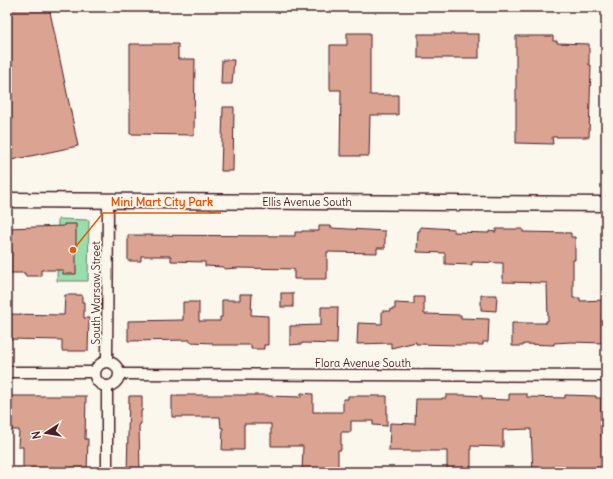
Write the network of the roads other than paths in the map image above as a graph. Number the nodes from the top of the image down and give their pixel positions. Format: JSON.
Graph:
{"nodes":[{"id":1,"x":7,"y":200,"type":"edge"},
{"id":2,"x":108,"y":201,"type":"junction"},
{"id":3,"x":606,"y":204,"type":"edge"},
{"id":4,"x":107,"y":361,"type":"junction"},
{"id":5,"x":7,"y":372,"type":"edge"},
{"id":6,"x":95,"y":372,"type":"junction"},
{"id":7,"x":120,"y":374,"type":"junction"},
{"id":8,"x":606,"y":376,"type":"edge"},
{"id":9,"x":107,"y":386,"type":"junction"},
{"id":10,"x":107,"y":472,"type":"edge"}],
"edges":[{"from":1,"to":2,"type":"street","name":"Ellis Avenue South"},
{"from":2,"to":3,"type":"street","name":"Ellis Avenue South"},
{"from":2,"to":4,"type":"street","name":"South Warsaw Street"},
{"from":4,"to":6,"type":"street"},
{"from":4,"to":7,"type":"street"},
{"from":5,"to":6,"type":"street"},
{"from":6,"to":9,"type":"street"},
{"from":7,"to":8,"type":"street","name":"Flora Avenue South"},
{"from":7,"to":9,"type":"street"},
{"from":9,"to":10,"type":"street"}]}
